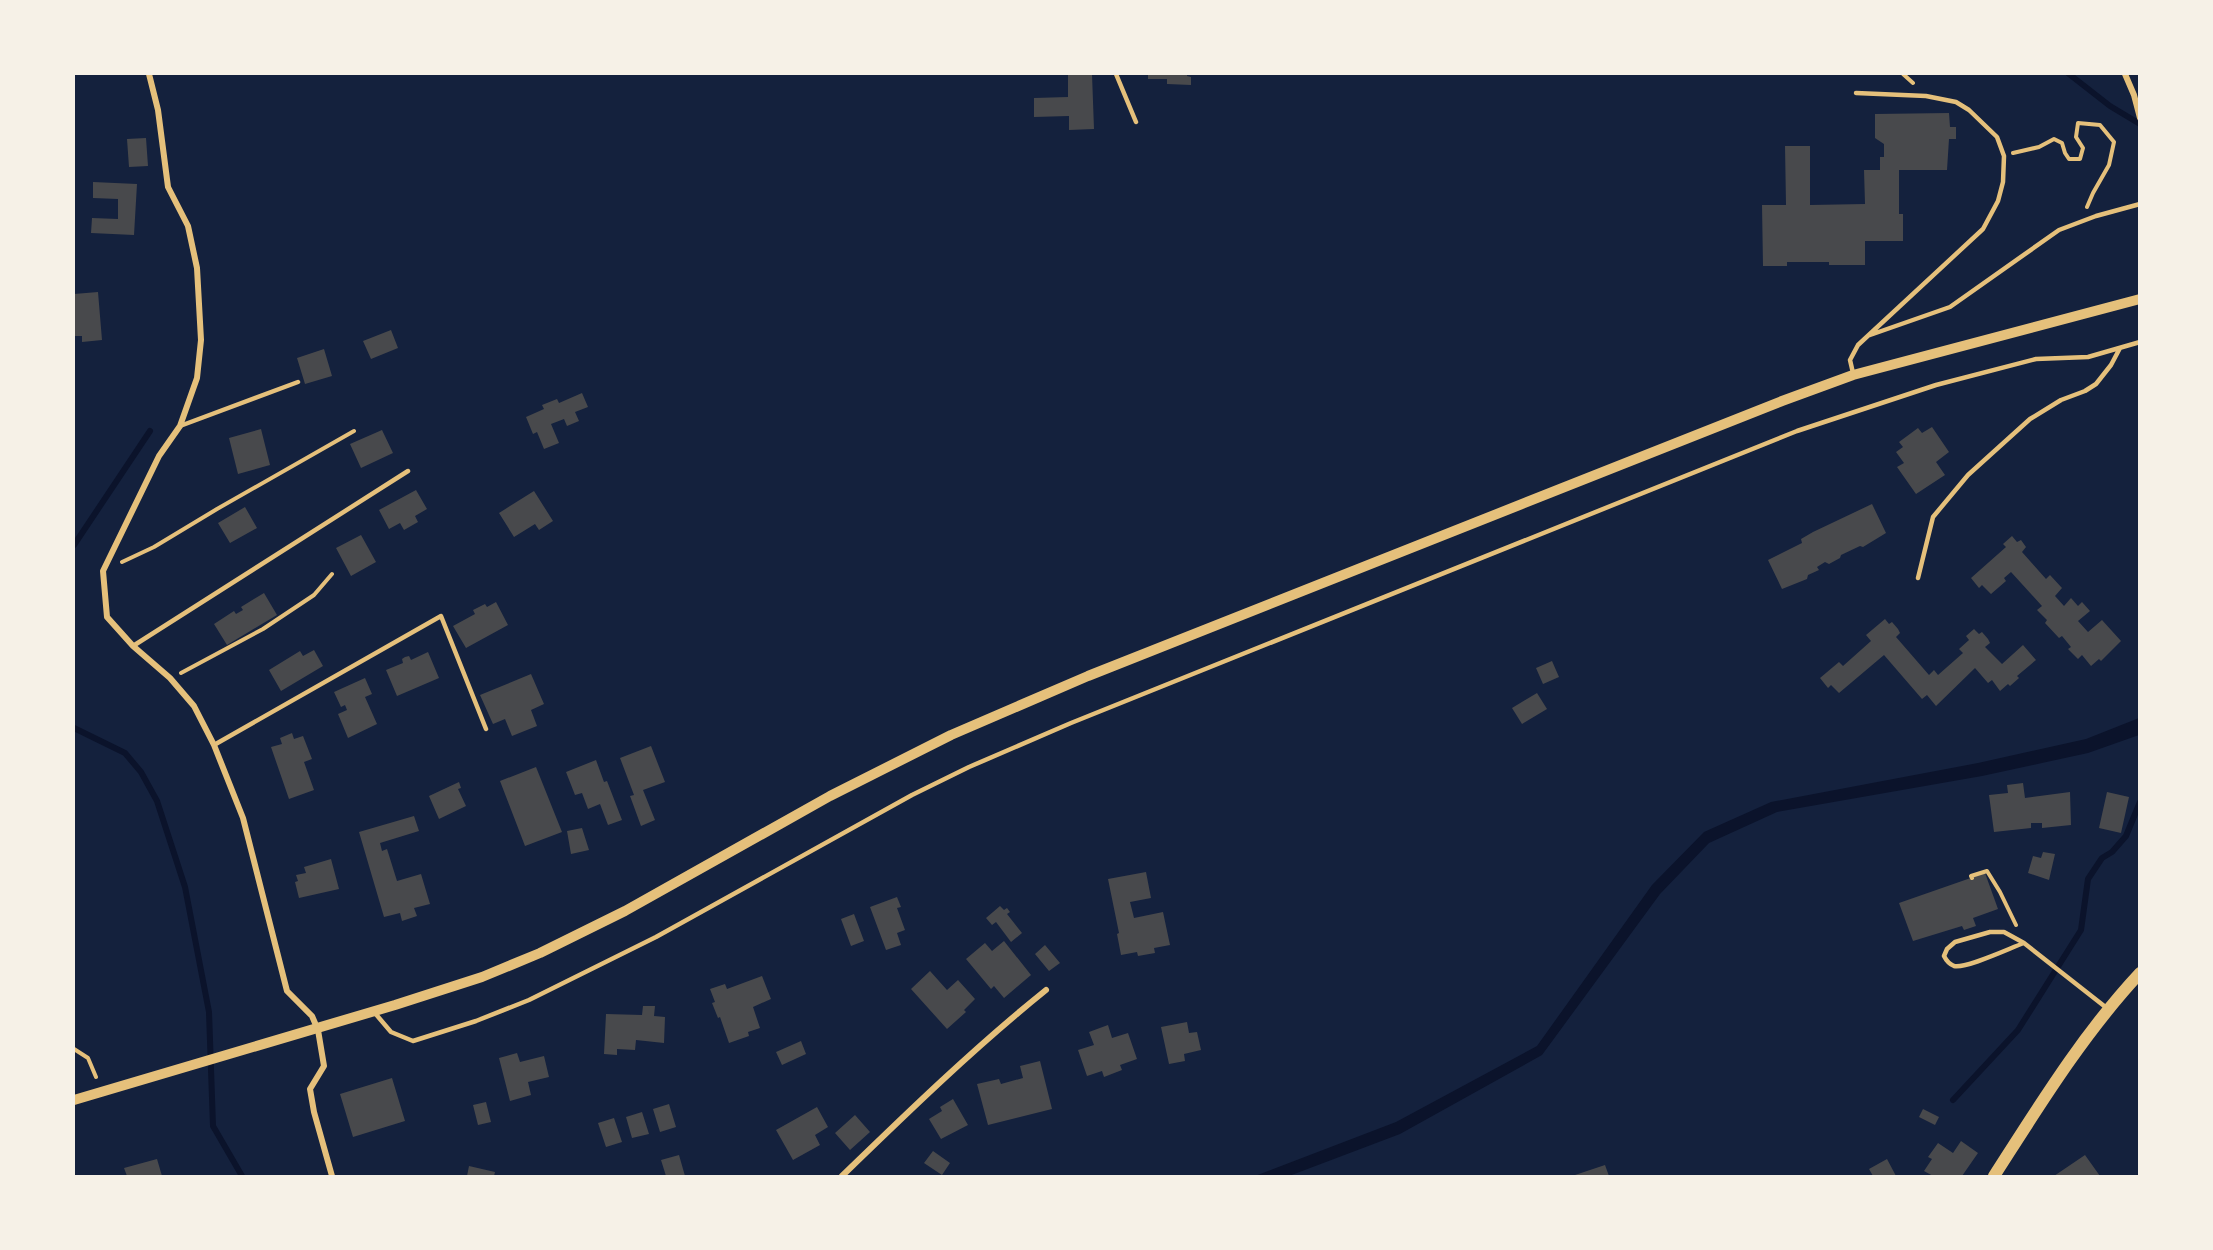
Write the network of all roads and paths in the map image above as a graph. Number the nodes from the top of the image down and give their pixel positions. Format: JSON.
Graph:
{"nodes":[{"id":1,"x":149,"y":74,"type":"edge"},
{"id":2,"x":1116,"y":74,"type":"edge"},
{"id":3,"x":2125,"y":74,"type":"edge"},
{"id":4,"x":1856,"y":93,"type":"dead end"},
{"id":5,"x":2139,"y":118,"type":"edge"},
{"id":6,"x":1136,"y":122,"type":"dead end"},
{"id":7,"x":2004,"y":156,"type":"junction"},
{"id":8,"x":2139,"y":204,"type":"edge"},
{"id":9,"x":2082,"y":222,"type":"junction"},
{"id":10,"x":2139,"y":299,"type":"edge"},
{"id":11,"x":1867,"y":336,"type":"junction"},
{"id":12,"x":2139,"y":342,"type":"edge"},
{"id":13,"x":2120,"y":348,"type":"junction"},
{"id":14,"x":1853,"y":375,"type":"junction"},
{"id":15,"x":298,"y":382,"type":"dead end"},
{"id":16,"x":180,"y":426,"type":"junction"},
{"id":17,"x":354,"y":431,"type":"dead end"},
{"id":18,"x":408,"y":471,"type":"dead end"},
{"id":19,"x":103,"y":572,"type":"junction"},
{"id":20,"x":332,"y":574,"type":"dead end"},
{"id":21,"x":1918,"y":578,"type":"dead end"},
{"id":22,"x":133,"y":646,"type":"junction"},
{"id":23,"x":170,"y":678,"type":"junction"},
{"id":24,"x":486,"y":729,"type":"dead end"},
{"id":25,"x":214,"y":745,"type":"junction"},
{"id":26,"x":1971,"y":878,"type":"dead end"},
{"id":27,"x":2024,"y":943,"type":"junction"},
{"id":28,"x":2139,"y":973,"type":"edge"},
{"id":29,"x":1046,"y":990,"type":"dead end"},
{"id":30,"x":2108,"y":1009,"type":"junction"},
{"id":31,"x":374,"y":1012,"type":"junction"},
{"id":32,"x":318,"y":1030,"type":"junction"},
{"id":33,"x":74,"y":1049,"type":"edge"},
{"id":34,"x":96,"y":1077,"type":"dead end"},
{"id":35,"x":74,"y":1101,"type":"edge"},
{"id":36,"x":332,"y":1176,"type":"edge"},
{"id":37,"x":842,"y":1176,"type":"edge"},
{"id":38,"x":1994,"y":1176,"type":"edge"}],
"edges":[{"from":1,"to":16,"type":"street"},
{"from":2,"to":6,"type":"lane"},
{"from":3,"to":5,"type":"street"},
{"from":4,"to":7,"type":"lane"},
{"from":7,"to":9,"type":"path"},
{"from":7,"to":11,"type":"lane"},
{"from":8,"to":9,"type":"lane"},
{"from":9,"to":11,"type":"lane"},
{"from":10,"to":14,"type":"street"},
{"from":11,"to":14,"type":"lane"},
{"from":12,"to":13,"type":"lane"},
{"from":13,"to":21,"type":"lane"},
{"from":13,"to":31,"type":"lane"},
{"from":14,"to":31,"type":"street"},
{"from":15,"to":16,"type":"lane"},
{"from":16,"to":19,"type":"street"},
{"from":17,"to":19,"type":"path"},
{"from":18,"to":22,"type":"lane"},
{"from":19,"to":22,"type":"street"},
{"from":20,"to":23,"type":"path"},
{"from":22,"to":23,"type":"street"},
{"from":23,"to":25,"type":"street"},
{"from":24,"to":25,"type":"lane"},
{"from":25,"to":32,"type":"street"},
{"from":26,"to":27,"type":"path"},
{"from":27,"to":27,"type":"lane"},
{"from":27,"to":30,"type":"lane"},
{"from":28,"to":30,"type":"main road"},
{"from":29,"to":37,"type":"street"},
{"from":30,"to":38,"type":"main road"},
{"from":31,"to":32,"type":"street"},
{"from":32,"to":35,"type":"street"},
{"from":32,"to":36,"type":"street"},
{"from":33,"to":34,"type":"path"}]}
